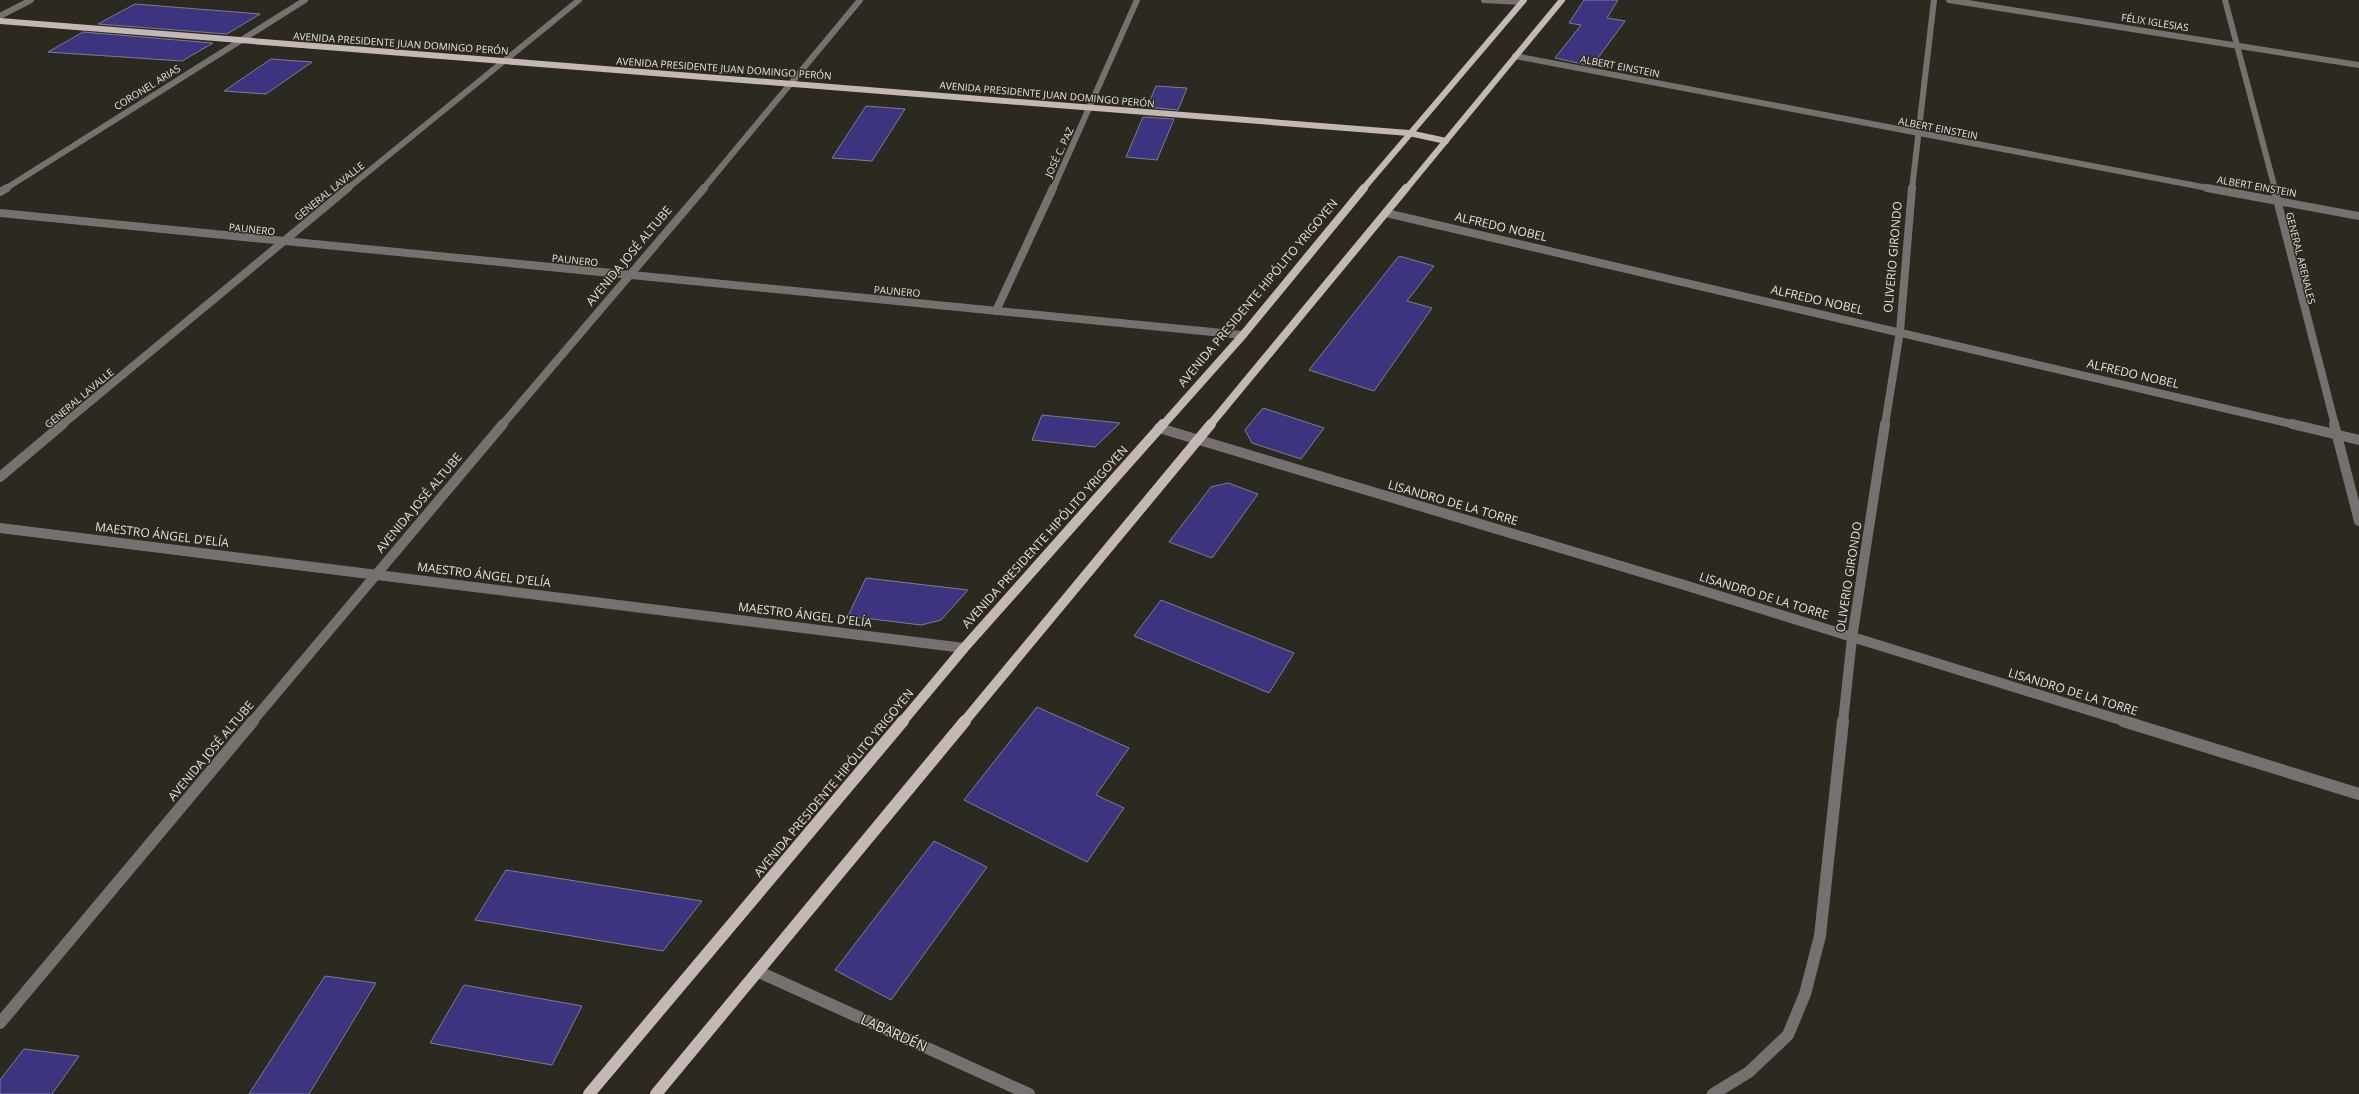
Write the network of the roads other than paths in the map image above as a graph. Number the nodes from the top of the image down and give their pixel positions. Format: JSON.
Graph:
{"nodes":[{"id":1,"x":31,"y":0,"type":"edge"},
{"id":2,"x":305,"y":0,"type":"edge"},
{"id":3,"x":579,"y":0,"type":"edge"},
{"id":4,"x":860,"y":0,"type":"edge"},
{"id":5,"x":1137,"y":0,"type":"edge"},
{"id":6,"x":1484,"y":0,"type":"edge"},
{"id":7,"x":1562,"y":0,"type":"edge"},
{"id":8,"x":1934,"y":0,"type":"edge"},
{"id":9,"x":1949,"y":0,"type":"edge"},
{"id":10,"x":2224,"y":0,"type":"edge"},
{"id":11,"x":1523,"y":1,"type":"edge"},
{"id":12,"x":0,"y":16,"type":"edge"},
{"id":13,"x":0,"y":22,"type":"edge"},
{"id":14,"x":240,"y":40,"type":"junction"},
{"id":15,"x":2238,"y":45,"type":"junction"},
{"id":16,"x":1515,"y":56,"type":"junction"},
{"id":17,"x":504,"y":61,"type":"junction"},
{"id":18,"x":2359,"y":65,"type":"edge"},
{"id":19,"x":793,"y":83,"type":"junction"},
{"id":20,"x":1091,"y":107,"type":"junction"},
{"id":21,"x":1409,"y":133,"type":"junction"},
{"id":22,"x":1917,"y":134,"type":"junction"},
{"id":23,"x":1446,"y":141,"type":"junction"},
{"id":24,"x":0,"y":192,"type":"edge"},
{"id":25,"x":2277,"y":200,"type":"junction"},
{"id":26,"x":0,"y":213,"type":"edge"},
{"id":27,"x":1386,"y":213,"type":"junction"},
{"id":28,"x":2359,"y":216,"type":"edge"},
{"id":29,"x":282,"y":242,"type":"junction"},
{"id":30,"x":630,"y":276,"type":"junction"},
{"id":31,"x":996,"y":310,"type":"junction"},
{"id":32,"x":1900,"y":331,"type":"junction"},
{"id":33,"x":1243,"y":335,"type":"junction"},
{"id":34,"x":1159,"y":428,"type":"junction"},
{"id":35,"x":2336,"y":434,"type":"junction"},
{"id":36,"x":1196,"y":440,"type":"junction"},
{"id":37,"x":2359,"y":440,"type":"edge"},
{"id":38,"x":0,"y":476,"type":"edge"},
{"id":39,"x":2359,"y":521,"type":"edge"},
{"id":40,"x":0,"y":528,"type":"edge"},
{"id":41,"x":375,"y":575,"type":"junction"},
{"id":42,"x":1852,"y":638,"type":"junction"},
{"id":43,"x":964,"y":648,"type":"junction"},
{"id":44,"x":2359,"y":794,"type":"edge"},
{"id":45,"x":759,"y":972,"type":"junction"},
{"id":46,"x":0,"y":1023,"type":"edge"},
{"id":47,"x":589,"y":1094,"type":"edge"},
{"id":48,"x":656,"y":1094,"type":"edge"},
{"id":49,"x":1029,"y":1094,"type":"edge"},
{"id":50,"x":1713,"y":1094,"type":"edge"}],
"edges":[{"from":1,"to":12,"type":"street"},
{"from":2,"to":14,"type":"street","name":"CORONEL ARIAS"},
{"from":3,"to":17,"type":"street","name":"GENERAL LAVALLE"},
{"from":4,"to":19,"type":"street","name":"AVENIDA JOSÉ ALTUBE"},
{"from":5,"to":20,"type":"street","name":"JOSÉ C. PAZ"},
{"from":6,"to":11,"type":"street"},
{"from":7,"to":16,"type":"main road"},
{"from":8,"to":22,"type":"street","name":"OLIVERIO GIRONDO"},
{"from":9,"to":15,"type":"street","name":"FÉLIX IGLESIAS"},
{"from":10,"to":15,"type":"street","name":"GENERAL ARENALES"},
{"from":11,"to":21,"type":"main road","name":"AVENIDA PRESIDENTE HIPÓLITO YRIGOYEN"},
{"from":13,"to":14,"type":"main road","name":"AVENIDA PRESIDENTE JUAN DOMINGO PERÓN"},
{"from":14,"to":17,"type":"main road","name":"AVENIDA PRESIDENTE JUAN DOMINGO PERÓN"},
{"from":14,"to":24,"type":"street","name":"CORONEL ARIAS"},
{"from":15,"to":18,"type":"street","name":"FÉLIX IGLESIAS"},
{"from":15,"to":25,"type":"street","name":"GENERAL ARENALES"},
{"from":16,"to":22,"type":"street","name":"ALBERT EINSTEIN"},
{"from":16,"to":23,"type":"main road"},
{"from":17,"to":19,"type":"main road","name":"AVENIDA PRESIDENTE JUAN DOMINGO PERÓN"},
{"from":17,"to":29,"type":"street","name":"GENERAL LAVALLE"},
{"from":19,"to":20,"type":"main road","name":"AVENIDA PRESIDENTE JUAN DOMINGO PERÓN"},
{"from":19,"to":30,"type":"street","name":"AVENIDA JOSÉ ALTUBE"},
{"from":20,"to":21,"type":"main road","name":"AVENIDA PRESIDENTE JUAN DOMINGO PERÓN"},
{"from":20,"to":31,"type":"street","name":"JOSÉ C. PAZ"},
{"from":21,"to":23,"type":"main road","name":"AVENIDA PRESIDENTE JUAN DOMINGO PERÓN"},
{"from":21,"to":33,"type":"main road","name":"AVENIDA PRESIDENTE HIPÓLITO YRIGOYEN"},
{"from":22,"to":25,"type":"street","name":"ALBERT EINSTEIN"},
{"from":22,"to":32,"type":"street","name":"OLIVERIO GIRONDO"},
{"from":23,"to":27,"type":"main road"},
{"from":25,"to":28,"type":"street","name":"ALBERT EINSTEIN"},
{"from":25,"to":35,"type":"street","name":"GENERAL ARENALES"},
{"from":26,"to":29,"type":"street","name":"PAUNERO"},
{"from":27,"to":32,"type":"street","name":"ALFREDO NOBEL"},
{"from":27,"to":36,"type":"main road"},
{"from":29,"to":30,"type":"street","name":"PAUNERO"},
{"from":29,"to":38,"type":"street","name":"GENERAL LAVALLE"},
{"from":30,"to":31,"type":"street","name":"PAUNERO"},
{"from":30,"to":41,"type":"street","name":"AVENIDA JOSÉ ALTUBE"},
{"from":31,"to":33,"type":"street","name":"PAUNERO"},
{"from":32,"to":35,"type":"street","name":"ALFREDO NOBEL"},
{"from":32,"to":42,"type":"street","name":"OLIVERIO GIRONDO"},
{"from":33,"to":34,"type":"main road","name":"AVENIDA PRESIDENTE HIPÓLITO YRIGOYEN"},
{"from":34,"to":36,"type":"street","name":"LISANDRO DE LA TORRE"},
{"from":34,"to":43,"type":"main road","name":"AVENIDA PRESIDENTE HIPÓLITO YRIGOYEN"},
{"from":35,"to":37,"type":"street","name":"ALFREDO NOBEL"},
{"from":35,"to":39,"type":"street","name":"GENERAL ARENALES"},
{"from":36,"to":42,"type":"street","name":"LISANDRO DE LA TORRE"},
{"from":36,"to":45,"type":"main road"},
{"from":40,"to":41,"type":"street","name":"MAESTRO ÁNGEL D'ELÍA"},
{"from":41,"to":43,"type":"street","name":"MAESTRO ÁNGEL D'ELÍA"},
{"from":41,"to":46,"type":"street","name":"AVENIDA JOSÉ ALTUBE"},
{"from":42,"to":44,"type":"street","name":"LISANDRO DE LA TORRE"},
{"from":42,"to":50,"type":"street","name":"OLIVERIO GIRONDO"},
{"from":43,"to":47,"type":"main road","name":"AVENIDA PRESIDENTE HIPÓLITO YRIGOYEN"},
{"from":45,"to":48,"type":"main road"},
{"from":45,"to":49,"type":"street","name":"LABARDÉN"}]}
